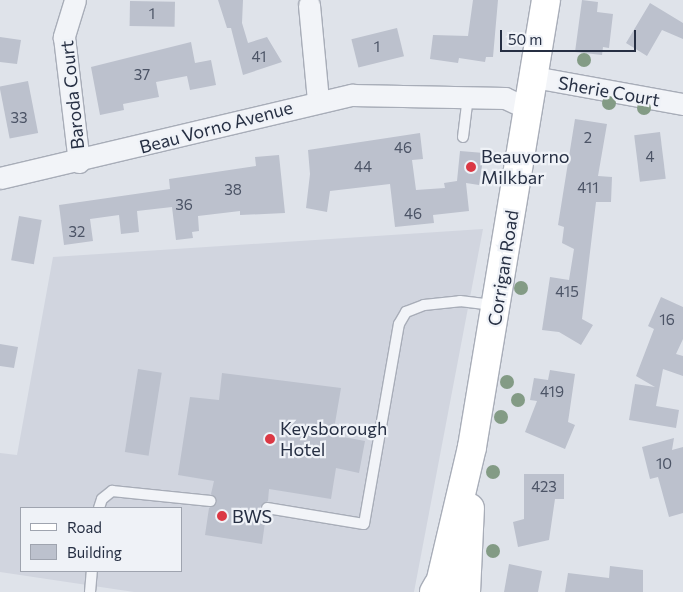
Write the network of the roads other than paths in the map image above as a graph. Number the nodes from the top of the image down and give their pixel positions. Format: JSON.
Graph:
{"nodes":[{"id":1,"x":75,"y":0,"type":"edge"},
{"id":2,"x":546,"y":0,"type":"edge"},
{"id":3,"x":309,"y":4,"type":"dead end"},
{"id":4,"x":534,"y":77,"type":"junction"},
{"id":5,"x":318,"y":100,"type":"junction"},
{"id":6,"x":467,"y":100,"type":"junction"},
{"id":7,"x":683,"y":104,"type":"edge"},
{"id":8,"x":529,"y":109,"type":"junction"},
{"id":9,"x":463,"y":137,"type":"dead end"},
{"id":10,"x":80,"y":162,"type":"junction"},
{"id":11,"x":0,"y":178,"type":"edge"},
{"id":12,"x":497,"y":306,"type":"junction"},
{"id":13,"x":472,"y":447,"type":"junction"},
{"id":14,"x":210,"y":501,"type":"dead end"},
{"id":15,"x":99,"y":507,"type":"edge"},
{"id":16,"x":267,"y":508,"type":"dead end"},
{"id":17,"x":92,"y":572,"type":"edge"},
{"id":18,"x":437,"y":590,"type":"edge"},
{"id":19,"x":90,"y":592,"type":"edge"},
{"id":20,"x":466,"y":592,"type":"edge"}],
"edges":[{"from":1,"to":10,"type":"street","name":"Baroda Court"},
{"from":2,"to":4,"type":"main road","name":"Corrigan Road"},
{"from":3,"to":5,"type":"street"},
{"from":4,"to":7,"type":"street","name":"Sherie Court"},
{"from":4,"to":8,"type":"main road","name":"Corrigan Road"},
{"from":5,"to":6,"type":"street","name":"Beau Vorno Avenue"},
{"from":5,"to":10,"type":"street","name":"Beau Vorno Avenue"},
{"from":6,"to":8,"type":"street","name":"Beau Vorno Avenue"},
{"from":6,"to":9,"type":"lane"},
{"from":8,"to":12,"type":"main road","name":"Corrigan Road"},
{"from":10,"to":11,"type":"street","name":"Beau Vorno Avenue"},
{"from":12,"to":13,"type":"main road","name":"Corrigan Road"},
{"from":12,"to":16,"type":"lane"},
{"from":13,"to":18,"type":"main road","name":"Corrigan Road"},
{"from":13,"to":20,"type":"main road","name":"Corrigan Road"},
{"from":14,"to":15,"type":"lane"},
{"from":17,"to":19,"type":"lane"}]}
